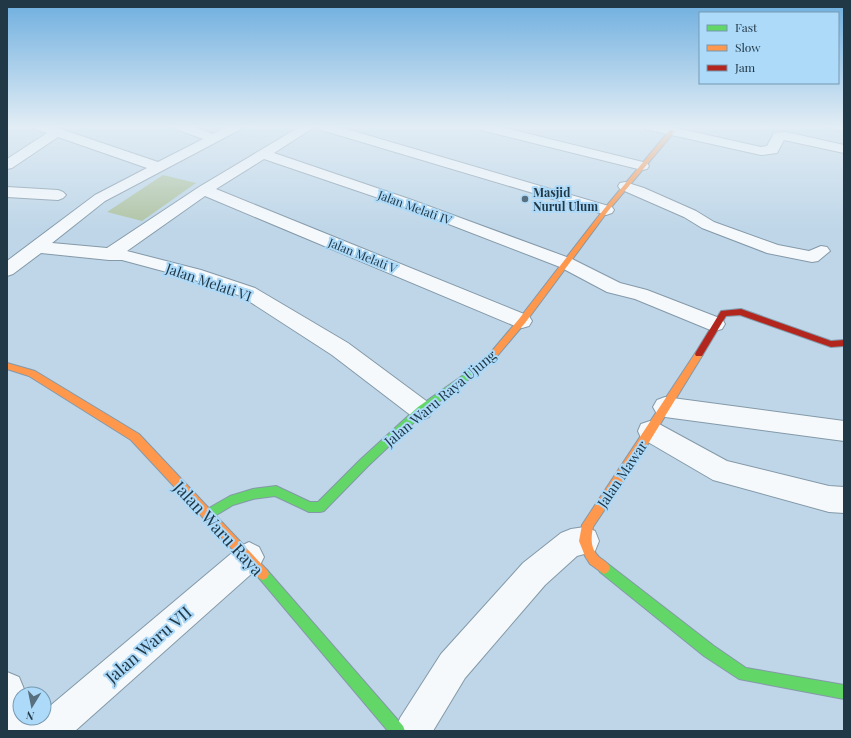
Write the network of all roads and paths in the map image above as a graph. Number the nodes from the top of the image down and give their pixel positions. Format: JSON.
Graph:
{"nodes":[{"id":1,"x":139,"y":160,"type":"edge"},
{"id":2,"x":170,"y":160,"type":"edge"},
{"id":3,"x":252,"y":160,"type":"edge"},
{"id":4,"x":281,"y":160,"type":"edge"},
{"id":5,"x":438,"y":160,"type":"edge"},
{"id":6,"x":620,"y":160,"type":"edge"},
{"id":7,"x":647,"y":160,"type":"edge"},
{"id":8,"x":642,"y":166,"type":"junction"},
{"id":9,"x":158,"y":167,"type":"junction"},
{"id":10,"x":625,"y":186,"type":"junction"},
{"id":11,"x":204,"y":190,"type":"junction"},
{"id":12,"x":7,"y":192,"type":"edge"},
{"id":13,"x":58,"y":195,"type":"dead end"},
{"id":14,"x":606,"y":210,"type":"junction"},
{"id":15,"x":36,"y":247,"type":"junction"},
{"id":16,"x":821,"y":252,"type":"dead end"},
{"id":17,"x":109,"y":255,"type":"junction"},
{"id":18,"x":566,"y":263,"type":"junction"},
{"id":19,"x":7,"y":270,"type":"edge"},
{"id":20,"x":522,"y":321,"type":"junction"},
{"id":21,"x":715,"y":324,"type":"junction"},
{"id":22,"x":844,"y":343,"type":"edge"},
{"id":23,"x":7,"y":366,"type":"edge"},
{"id":24,"x":665,"y":407,"type":"junction"},
{"id":25,"x":421,"y":410,"type":"junction"},
{"id":26,"x":650,"y":431,"type":"junction"},
{"id":27,"x":842,"y":433,"type":"edge"},
{"id":28,"x":844,"y":500,"type":"edge"},
{"id":29,"x":208,"y":515,"type":"junction"},
{"id":30,"x":585,"y":541,"type":"junction"},
{"id":31,"x":249,"y":557,"type":"junction"},
{"id":32,"x":7,"y":689,"type":"edge"},
{"id":33,"x":844,"y":692,"type":"edge"},
{"id":34,"x":24,"y":731,"type":"edge"},
{"id":35,"x":48,"y":731,"type":"edge"},
{"id":36,"x":398,"y":731,"type":"edge"},
{"id":37,"x":413,"y":731,"type":"edge"}],
"edges":[{"from":1,"to":9,"type":"street"},
{"from":2,"to":9,"type":"street"},
{"from":3,"to":11,"type":"street"},
{"from":4,"to":18,"type":"street","name":"Jalan Melati IV"},
{"from":5,"to":14,"type":"street"},
{"from":6,"to":8,"type":"street"},
{"from":7,"to":8,"type":"street","name":"Jalan Waru Raya Ujung"},
{"from":8,"to":10,"type":"street","name":"Jalan Waru Raya Ujung"},
{"from":9,"to":15,"type":"street"},
{"from":10,"to":14,"type":"street","name":"Jalan Waru Raya Ujung"},
{"from":10,"to":16,"type":"street"},
{"from":11,"to":17,"type":"street"},
{"from":11,"to":20,"type":"street","name":"Jalan Melati V"},
{"from":12,"to":13,"type":"street"},
{"from":14,"to":18,"type":"street","name":"Jalan Waru Raya Ujung"},
{"from":15,"to":17,"type":"street","name":"Jalan Melati VI"},
{"from":15,"to":19,"type":"street"},
{"from":17,"to":25,"type":"street","name":"Jalan Melati VI"},
{"from":18,"to":20,"type":"street","name":"Jalan Waru Raya Ujung"},
{"from":18,"to":21,"type":"street"},
{"from":20,"to":25,"type":"street","name":"Jalan Waru Raya Ujung"},
{"from":21,"to":22,"type":"street"},
{"from":21,"to":24,"type":"street","name":"Jalan Mawar"},
{"from":23,"to":29,"type":"street","name":"Jalan Waru Raya"},
{"from":24,"to":26,"type":"street","name":"Jalan Mawar"},
{"from":24,"to":27,"type":"street"},
{"from":25,"to":29,"type":"street","name":"Jalan Waru Raya Ujung"},
{"from":26,"to":28,"type":"street"},
{"from":26,"to":30,"type":"street","name":"Jalan Mawar"},
{"from":29,"to":31,"type":"street","name":"Jalan Waru Raya"},
{"from":30,"to":33,"type":"street"},
{"from":30,"to":37,"type":"street"},
{"from":31,"to":35,"type":"street","name":"Jalan Waru VII"},
{"from":31,"to":36,"type":"street","name":"Jalan Waru Raya"},
{"from":32,"to":34,"type":"street"}]}
